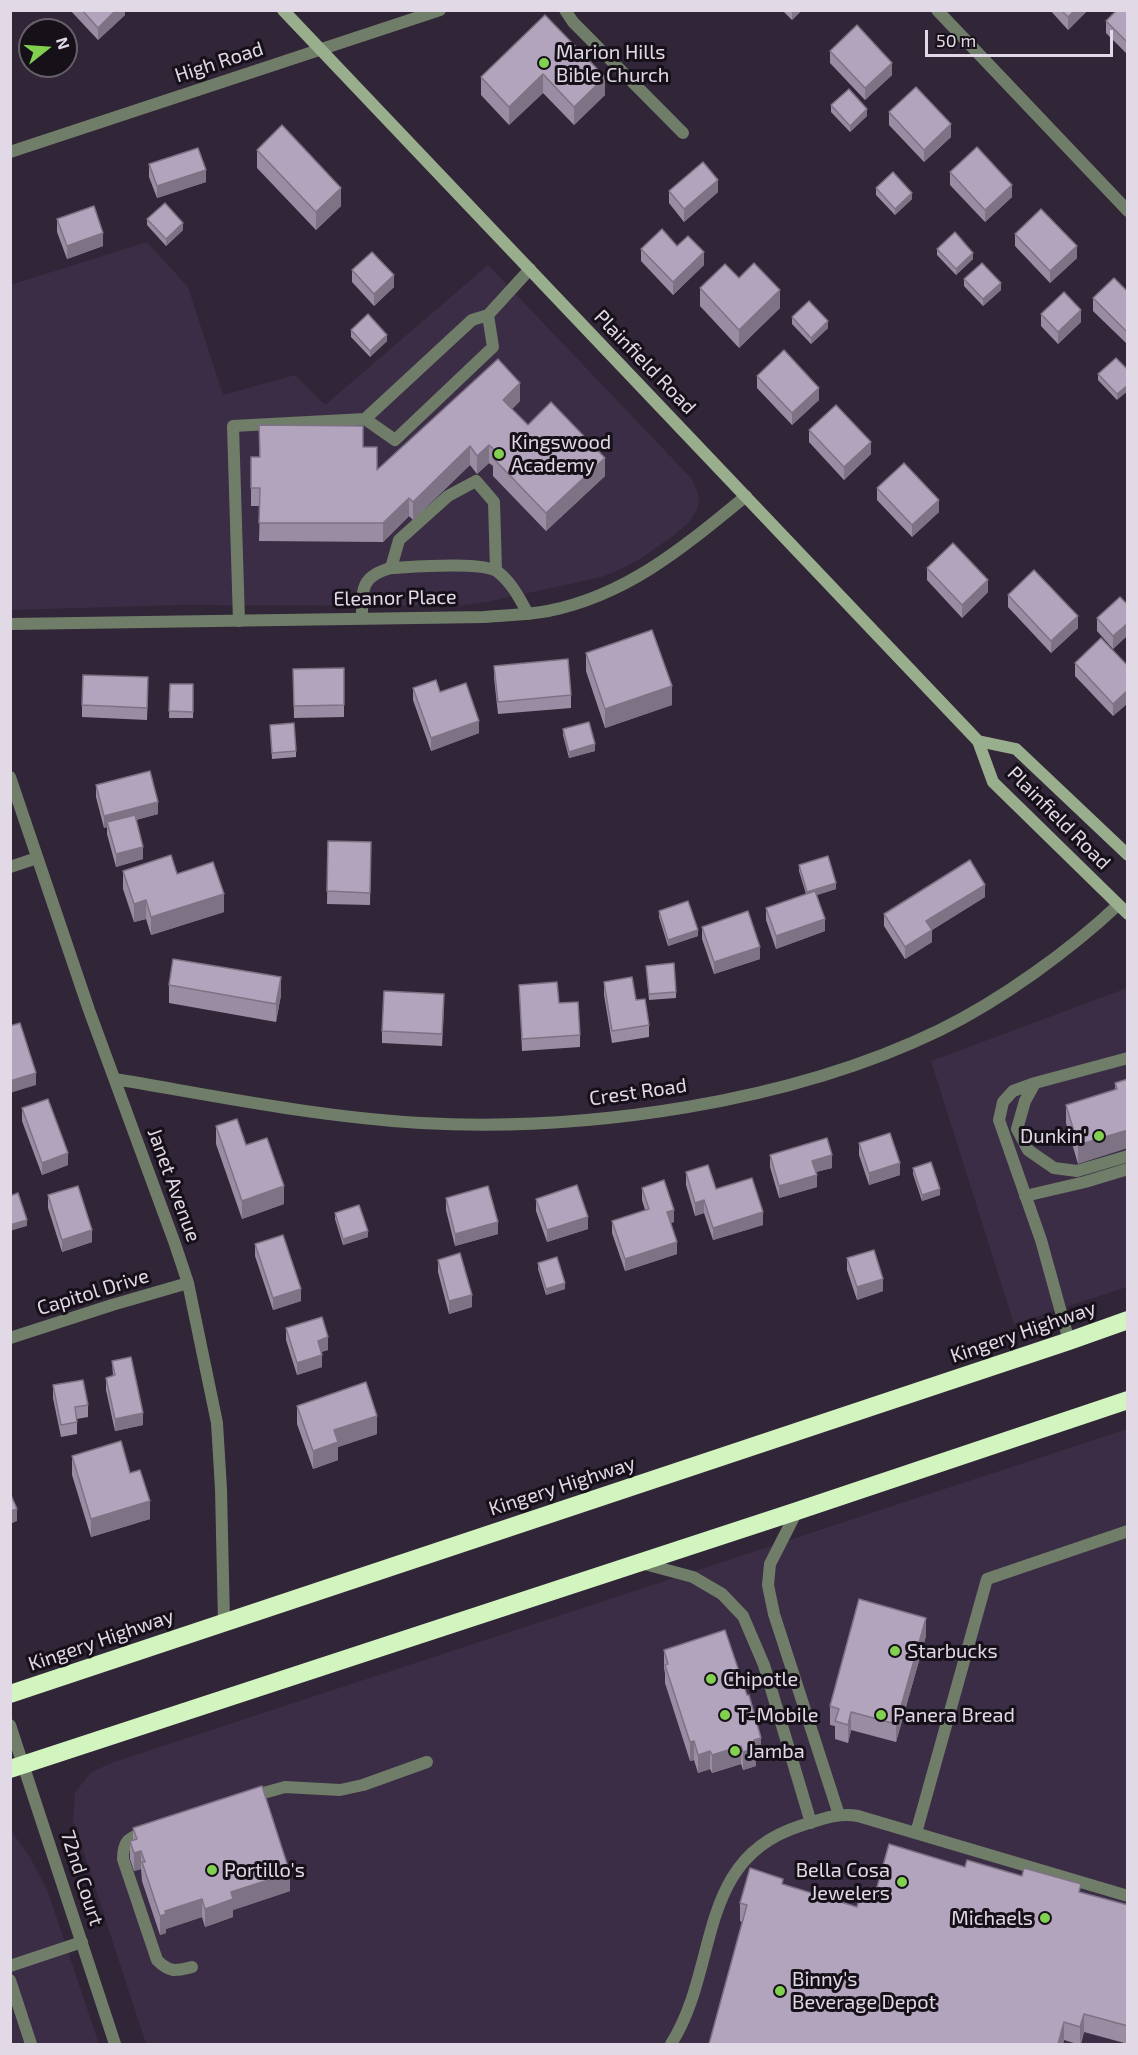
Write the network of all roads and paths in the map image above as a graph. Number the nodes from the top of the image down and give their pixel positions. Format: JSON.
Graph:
{"nodes":[{"id":1,"x":283,"y":10,"type":"edge"},
{"id":2,"x":441,"y":10,"type":"edge"},
{"id":3,"x":565,"y":10,"type":"edge"},
{"id":4,"x":937,"y":10,"type":"edge"},
{"id":5,"x":320,"y":49,"type":"junction"},
{"id":6,"x":683,"y":133,"type":"dead end"},
{"id":7,"x":10,"y":152,"type":"edge"},
{"id":8,"x":1128,"y":211,"type":"edge"},
{"id":9,"x":530,"y":269,"type":"junction"},
{"id":10,"x":489,"y":315,"type":"junction"},
{"id":11,"x":365,"y":419,"type":"junction"},
{"id":12,"x":746,"y":496,"type":"junction"},
{"id":13,"x":391,"y":568,"type":"junction"},
{"id":14,"x":496,"y":570,"type":"junction"},
{"id":15,"x":528,"y":614,"type":"junction"},
{"id":16,"x":362,"y":618,"type":"junction"},
{"id":17,"x":239,"y":621,"type":"junction"},
{"id":18,"x":10,"y":624,"type":"edge"},
{"id":19,"x":978,"y":741,"type":"junction"},
{"id":20,"x":10,"y":777,"type":"edge"},
{"id":21,"x":1128,"y":855,"type":"edge"},
{"id":22,"x":37,"y":858,"type":"junction"},
{"id":23,"x":10,"y":867,"type":"edge"},
{"id":24,"x":1123,"y":910,"type":"edge"},
{"id":25,"x":1128,"y":1058,"type":"edge"},
{"id":26,"x":115,"y":1079,"type":"junction"},
{"id":27,"x":1035,"y":1083,"type":"junction"},
{"id":28,"x":1128,"y":1156,"type":"edge"},
{"id":29,"x":1128,"y":1169,"type":"edge"},
{"id":30,"x":1025,"y":1196,"type":"junction"},
{"id":31,"x":188,"y":1283,"type":"junction"},
{"id":32,"x":1128,"y":1320,"type":"edge"},
{"id":33,"x":10,"y":1338,"type":"edge"},
{"id":34,"x":1069,"y":1341,"type":"junction"},
{"id":35,"x":1128,"y":1400,"type":"edge"},
{"id":36,"x":797,"y":1511,"type":"junction"},
{"id":37,"x":1128,"y":1531,"type":"edge"},
{"id":38,"x":640,"y":1563,"type":"junction"},
{"id":39,"x":224,"y":1622,"type":"junction"},
{"id":40,"x":10,"y":1694,"type":"edge"},
{"id":41,"x":10,"y":1725,"type":"edge"},
{"id":42,"x":427,"y":1762,"type":"dead end"},
{"id":43,"x":17,"y":1767,"type":"edge"},
{"id":44,"x":237,"y":1800,"type":"edge"},
{"id":45,"x":839,"y":1815,"type":"junction"},
{"id":46,"x":812,"y":1822,"type":"junction"},
{"id":47,"x":161,"y":1826,"type":"edge"},
{"id":48,"x":916,"y":1833,"type":"junction"},
{"id":49,"x":1128,"y":1896,"type":"edge"},
{"id":50,"x":82,"y":1942,"type":"junction"},
{"id":51,"x":10,"y":1966,"type":"edge"},
{"id":52,"x":192,"y":1967,"type":"dead end"},
{"id":53,"x":10,"y":1980,"type":"edge"},
{"id":54,"x":31,"y":2044,"type":"edge"},
{"id":55,"x":115,"y":2044,"type":"edge"},
{"id":56,"x":671,"y":2044,"type":"edge"}],
"edges":[{"from":1,"to":5,"type":"main road","name":"Plainfield Road"},
{"from":2,"to":5,"type":"street","name":"High Road"},
{"from":3,"to":6,"type":"street"},
{"from":4,"to":8,"type":"street"},
{"from":5,"to":7,"type":"street","name":"High Road"},
{"from":5,"to":9,"type":"main road","name":"Plainfield Road"},
{"from":9,"to":10,"type":"street"},
{"from":9,"to":12,"type":"main road","name":"Plainfield Road"},
{"from":10,"to":11,"type":"street"},
{"from":10,"to":11,"type":"street"},
{"from":11,"to":17,"type":"street"},
{"from":12,"to":15,"type":"street","name":"Eleanor Place"},
{"from":12,"to":19,"type":"main road","name":"Plainfield Road"},
{"from":13,"to":14,"type":"street"},
{"from":13,"to":14,"type":"street"},
{"from":13,"to":16,"type":"street"},
{"from":14,"to":15,"type":"street"},
{"from":15,"to":16,"type":"street","name":"Eleanor Place"},
{"from":16,"to":17,"type":"street","name":"Eleanor Place"},
{"from":17,"to":18,"type":"street","name":"Eleanor Place"},
{"from":19,"to":21,"type":"main road","name":"Plainfield Road"},
{"from":19,"to":24,"type":"main road","name":"Plainfield Road"},
{"from":20,"to":22,"type":"street","name":"Janet Avenue"},
{"from":22,"to":23,"type":"street"},
{"from":22,"to":26,"type":"street","name":"Janet Avenue"},
{"from":24,"to":26,"type":"street","name":"Crest Road"},
{"from":25,"to":27,"type":"street"},
{"from":26,"to":31,"type":"street","name":"Janet Avenue"},
{"from":27,"to":28,"type":"street"},
{"from":27,"to":30,"type":"street"},
{"from":29,"to":30,"type":"street"},
{"from":30,"to":34,"type":"street"},
{"from":31,"to":33,"type":"street","name":"Capitol Drive"},
{"from":31,"to":39,"type":"street","name":"Janet Avenue"},
{"from":32,"to":34,"type":"highway","name":"Kingery Highway"},
{"from":34,"to":39,"type":"highway","name":"Kingery Highway"},
{"from":35,"to":36,"type":"highway"},
{"from":36,"to":38,"type":"highway"},
{"from":36,"to":45,"type":"street"},
{"from":37,"to":48,"type":"street"},
{"from":38,"to":43,"type":"highway"},
{"from":38,"to":46,"type":"street"},
{"from":39,"to":40,"type":"highway","name":"Kingery Highway"},
{"from":41,"to":43,"type":"street","name":"72nd Court"},
{"from":42,"to":44,"type":"street"},
{"from":43,"to":50,"type":"street","name":"72nd Court"},
{"from":45,"to":46,"type":"street"},
{"from":45,"to":48,"type":"street"},
{"from":46,"to":56,"type":"street"},
{"from":47,"to":52,"type":"street"},
{"from":48,"to":49,"type":"street"},
{"from":50,"to":51,"type":"street"},
{"from":50,"to":55,"type":"street","name":"72nd Court"},
{"from":53,"to":54,"type":"street"}]}
